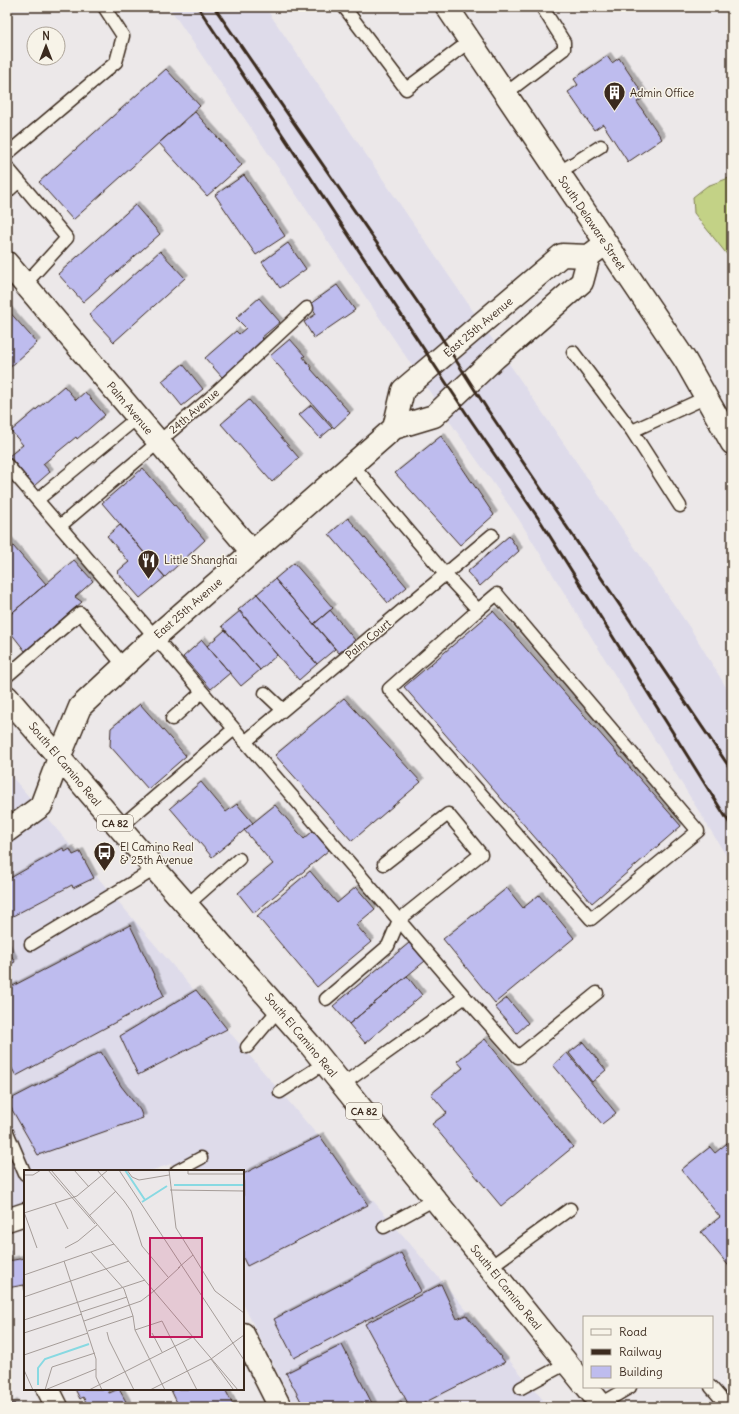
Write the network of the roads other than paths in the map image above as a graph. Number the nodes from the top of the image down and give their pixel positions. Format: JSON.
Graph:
{"nodes":[{"id":1,"x":104,"y":7,"type":"edge"},
{"id":2,"x":344,"y":7,"type":"edge"},
{"id":3,"x":447,"y":7,"type":"edge"},
{"id":4,"x":542,"y":7,"type":"edge"},
{"id":5,"x":470,"y":41,"type":"junction"},
{"id":6,"x":506,"y":94,"type":"junction"},
{"id":7,"x":601,"y":146,"type":"dead end"},
{"id":8,"x":7,"y":154,"type":"edge"},
{"id":9,"x":7,"y":167,"type":"edge"},
{"id":10,"x":558,"y":173,"type":"junction"},
{"id":11,"x":19,"y":181,"type":"junction"},
{"id":12,"x":7,"y":192,"type":"edge"},
{"id":13,"x":606,"y":243,"type":"junction"},
{"id":14,"x":589,"y":256,"type":"junction"},
{"id":15,"x":7,"y":263,"type":"edge"},
{"id":16,"x":25,"y":284,"type":"junction"},
{"id":17,"x":308,"y":308,"type":"dead end"},
{"id":18,"x":573,"y":352,"type":"dead end"},
{"id":19,"x":707,"y":397,"type":"junction"},
{"id":20,"x":138,"y":417,"type":"junction"},
{"id":21,"x":394,"y":428,"type":"junction"},
{"id":22,"x":632,"y":431,"type":"junction"},
{"id":23,"x":158,"y":442,"type":"junction"},
{"id":24,"x":732,"y":443,"type":"edge"},
{"id":25,"x":352,"y":464,"type":"junction"},
{"id":26,"x":7,"y":465,"type":"edge"},
{"id":27,"x":37,"y":500,"type":"junction"},
{"id":28,"x":680,"y":506,"type":"dead end"},
{"id":29,"x":60,"y":526,"type":"junction"},
{"id":30,"x":492,"y":535,"type":"dead end"},
{"id":31,"x":252,"y":552,"type":"junction"},
{"id":32,"x":445,"y":574,"type":"junction"},
{"id":33,"x":478,"y":610,"type":"junction"},
{"id":34,"x":155,"y":637,"type":"junction"},
{"id":35,"x":124,"y":666,"type":"junction"},
{"id":36,"x":7,"y":676,"type":"edge"},
{"id":37,"x":202,"y":692,"type":"junction"},
{"id":38,"x":265,"y":693,"type":"dead end"},
{"id":39,"x":7,"y":697,"type":"edge"},
{"id":40,"x":283,"y":710,"type":"junction"},
{"id":41,"x":172,"y":719,"type":"dead end"},
{"id":42,"x":234,"y":729,"type":"junction"},
{"id":43,"x":245,"y":742,"type":"junction"},
{"id":44,"x":59,"y":758,"type":"junction"},
{"id":45,"x":119,"y":828,"type":"junction"},
{"id":46,"x":7,"y":831,"type":"edge"},
{"id":47,"x":239,"y":860,"type":"dead end"},
{"id":48,"x":384,"y":864,"type":"dead end"},
{"id":49,"x":155,"y":869,"type":"junction"},
{"id":50,"x":186,"y":905,"type":"junction"},
{"id":51,"x":399,"y":920,"type":"junction"},
{"id":52,"x":31,"y":944,"type":"dead end"},
{"id":53,"x":597,"y":993,"type":"dead end"},
{"id":54,"x":465,"y":997,"type":"junction"},
{"id":55,"x":326,"y":999,"type":"dead end"},
{"id":56,"x":279,"y":1009,"type":"junction"},
{"id":57,"x":247,"y":1048,"type":"dead end"},
{"id":58,"x":325,"y":1063,"type":"junction"},
{"id":59,"x":343,"y":1084,"type":"junction"},
{"id":60,"x":280,"y":1092,"type":"dead end"},
{"id":61,"x":7,"y":1132,"type":"edge"},
{"id":62,"x":201,"y":1158,"type":"dead end"},
{"id":63,"x":179,"y":1170,"type":"edge"},
{"id":64,"x":24,"y":1172,"type":"edge"},
{"id":65,"x":435,"y":1199,"type":"junction"},
{"id":66,"x":570,"y":1210,"type":"dead end"},
{"id":67,"x":24,"y":1214,"type":"edge"},
{"id":68,"x":7,"y":1220,"type":"edge"},
{"id":69,"x":384,"y":1227,"type":"dead end"},
{"id":70,"x":490,"y":1267,"type":"junction"},
{"id":71,"x":244,"y":1336,"type":"edge"},
{"id":72,"x":567,"y":1363,"type":"junction"},
{"id":73,"x":583,"y":1383,"type":"edge"},
{"id":74,"x":521,"y":1388,"type":"dead end"},
{"id":75,"x":588,"y":1388,"type":"edge"},
{"id":76,"x":628,"y":1388,"type":"edge"},
{"id":77,"x":712,"y":1388,"type":"edge"},
{"id":78,"x":48,"y":1390,"type":"edge"},
{"id":79,"x":724,"y":1402,"type":"dead end"},
{"id":80,"x":600,"y":1406,"type":"edge"},
{"id":81,"x":57,"y":1407,"type":"edge"},
{"id":82,"x":280,"y":1407,"type":"edge"}],
"edges":[{"from":1,"to":8,"type":"lane"},
{"from":2,"to":5,"type":"lane"},
{"from":3,"to":5,"type":"main road","name":"South Delaware Street"},
{"from":4,"to":6,"type":"lane"},
{"from":5,"to":6,"type":"main road","name":"South Delaware Street"},
{"from":6,"to":10,"type":"main road","name":"South Delaware Street"},
{"from":7,"to":10,"type":"lane"},
{"from":9,"to":11,"type":"lane"},
{"from":10,"to":13,"type":"main road","name":"South Delaware Street"},
{"from":11,"to":12,"type":"lane"},
{"from":11,"to":16,"type":"lane"},
{"from":13,"to":14,"type":"main road"},
{"from":13,"to":19,"type":"main road","name":"South Delaware Street"},
{"from":14,"to":21,"type":"main road","name":"East 25th Avenue"},
{"from":14,"to":21,"type":"main road","name":"East 25th Avenue"},
{"from":15,"to":16,"type":"main road","name":"Palm Avenue"},
{"from":16,"to":20,"type":"main road","name":"Palm Avenue"},
{"from":17,"to":23,"type":"lane","name":"24th Avenue"},
{"from":18,"to":22,"type":"lane"},
{"from":19,"to":22,"type":"lane"},
{"from":19,"to":24,"type":"main road","name":"South Delaware Street"},
{"from":20,"to":23,"type":"main road","name":"Palm Avenue"},
{"from":20,"to":27,"type":"lane"},
{"from":21,"to":25,"type":"main road","name":"East 25th Avenue"},
{"from":22,"to":28,"type":"lane"},
{"from":23,"to":29,"type":"lane","name":"24th Avenue"},
{"from":23,"to":31,"type":"main road","name":"Palm Avenue"},
{"from":25,"to":31,"type":"main road","name":"East 25th Avenue"},
{"from":25,"to":32,"type":"lane"},
{"from":26,"to":27,"type":"lane"},
{"from":27,"to":29,"type":"lane"},
{"from":29,"to":34,"type":"lane"},
{"from":30,"to":32,"type":"lane","name":"Palm Court"},
{"from":31,"to":34,"type":"main road","name":"East 25th Avenue"},
{"from":32,"to":33,"type":"lane"},
{"from":32,"to":40,"type":"lane","name":"Palm Court"},
{"from":33,"to":33,"type":"lane"},
{"from":34,"to":35,"type":"main road","name":"East 25th Avenue"},
{"from":34,"to":37,"type":"lane"},
{"from":35,"to":36,"type":"lane"},
{"from":35,"to":44,"type":"main road","name":"East 25th Avenue"},
{"from":37,"to":41,"type":"lane"},
{"from":37,"to":42,"type":"lane"},
{"from":38,"to":40,"type":"lane"},
{"from":39,"to":44,"type":"main road","name":"South El Camino Real","number":"CA 82"},
{"from":40,"to":43,"type":"lane","name":"Palm Court"},
{"from":42,"to":43,"type":"lane"},
{"from":42,"to":45,"type":"lane"},
{"from":43,"to":51,"type":"lane"},
{"from":44,"to":45,"type":"main road","name":"South El Camino Real","number":"CA 82"},
{"from":44,"to":46,"type":"main road","name":"East 25th Avenue"},
{"from":45,"to":49,"type":"main road","name":"South El Camino Real","number":"CA 82"},
{"from":47,"to":50,"type":"lane"},
{"from":48,"to":51,"type":"lane"},
{"from":49,"to":50,"type":"main road","name":"South El Camino Real","number":"CA 82"},
{"from":49,"to":52,"type":"lane"},
{"from":50,"to":56,"type":"main road","name":"South El Camino Real","number":"CA 82"},
{"from":51,"to":54,"type":"lane"},
{"from":51,"to":55,"type":"lane"},
{"from":53,"to":54,"type":"lane"},
{"from":54,"to":59,"type":"lane"},
{"from":56,"to":57,"type":"lane"},
{"from":56,"to":58,"type":"main road","name":"South El Camino Real","number":"CA 82"},
{"from":58,"to":59,"type":"main road","name":"South El Camino Real","number":"CA 82"},
{"from":58,"to":60,"type":"lane"},
{"from":59,"to":65,"type":"main road","name":"South El Camino Real","number":"CA 82"},
{"from":61,"to":64,"type":"lane"},
{"from":62,"to":63,"type":"lane"},
{"from":65,"to":69,"type":"lane"},
{"from":65,"to":70,"type":"main road","name":"South El Camino Real","number":"CA 82"},
{"from":66,"to":70,"type":"lane"},
{"from":67,"to":68,"type":"main road"},
{"from":70,"to":72,"type":"main road","name":"South El Camino Real","number":"CA 82"},
{"from":71,"to":82,"type":"main road"},
{"from":72,"to":73,"type":"main road","name":"South El Camino Real","number":"CA 82"},
{"from":72,"to":74,"type":"lane"},
{"from":75,"to":80,"type":"main road"},
{"from":76,"to":80,"type":"lane"},
{"from":77,"to":79,"type":"lane"},
{"from":78,"to":81,"type":"main road"}]}
